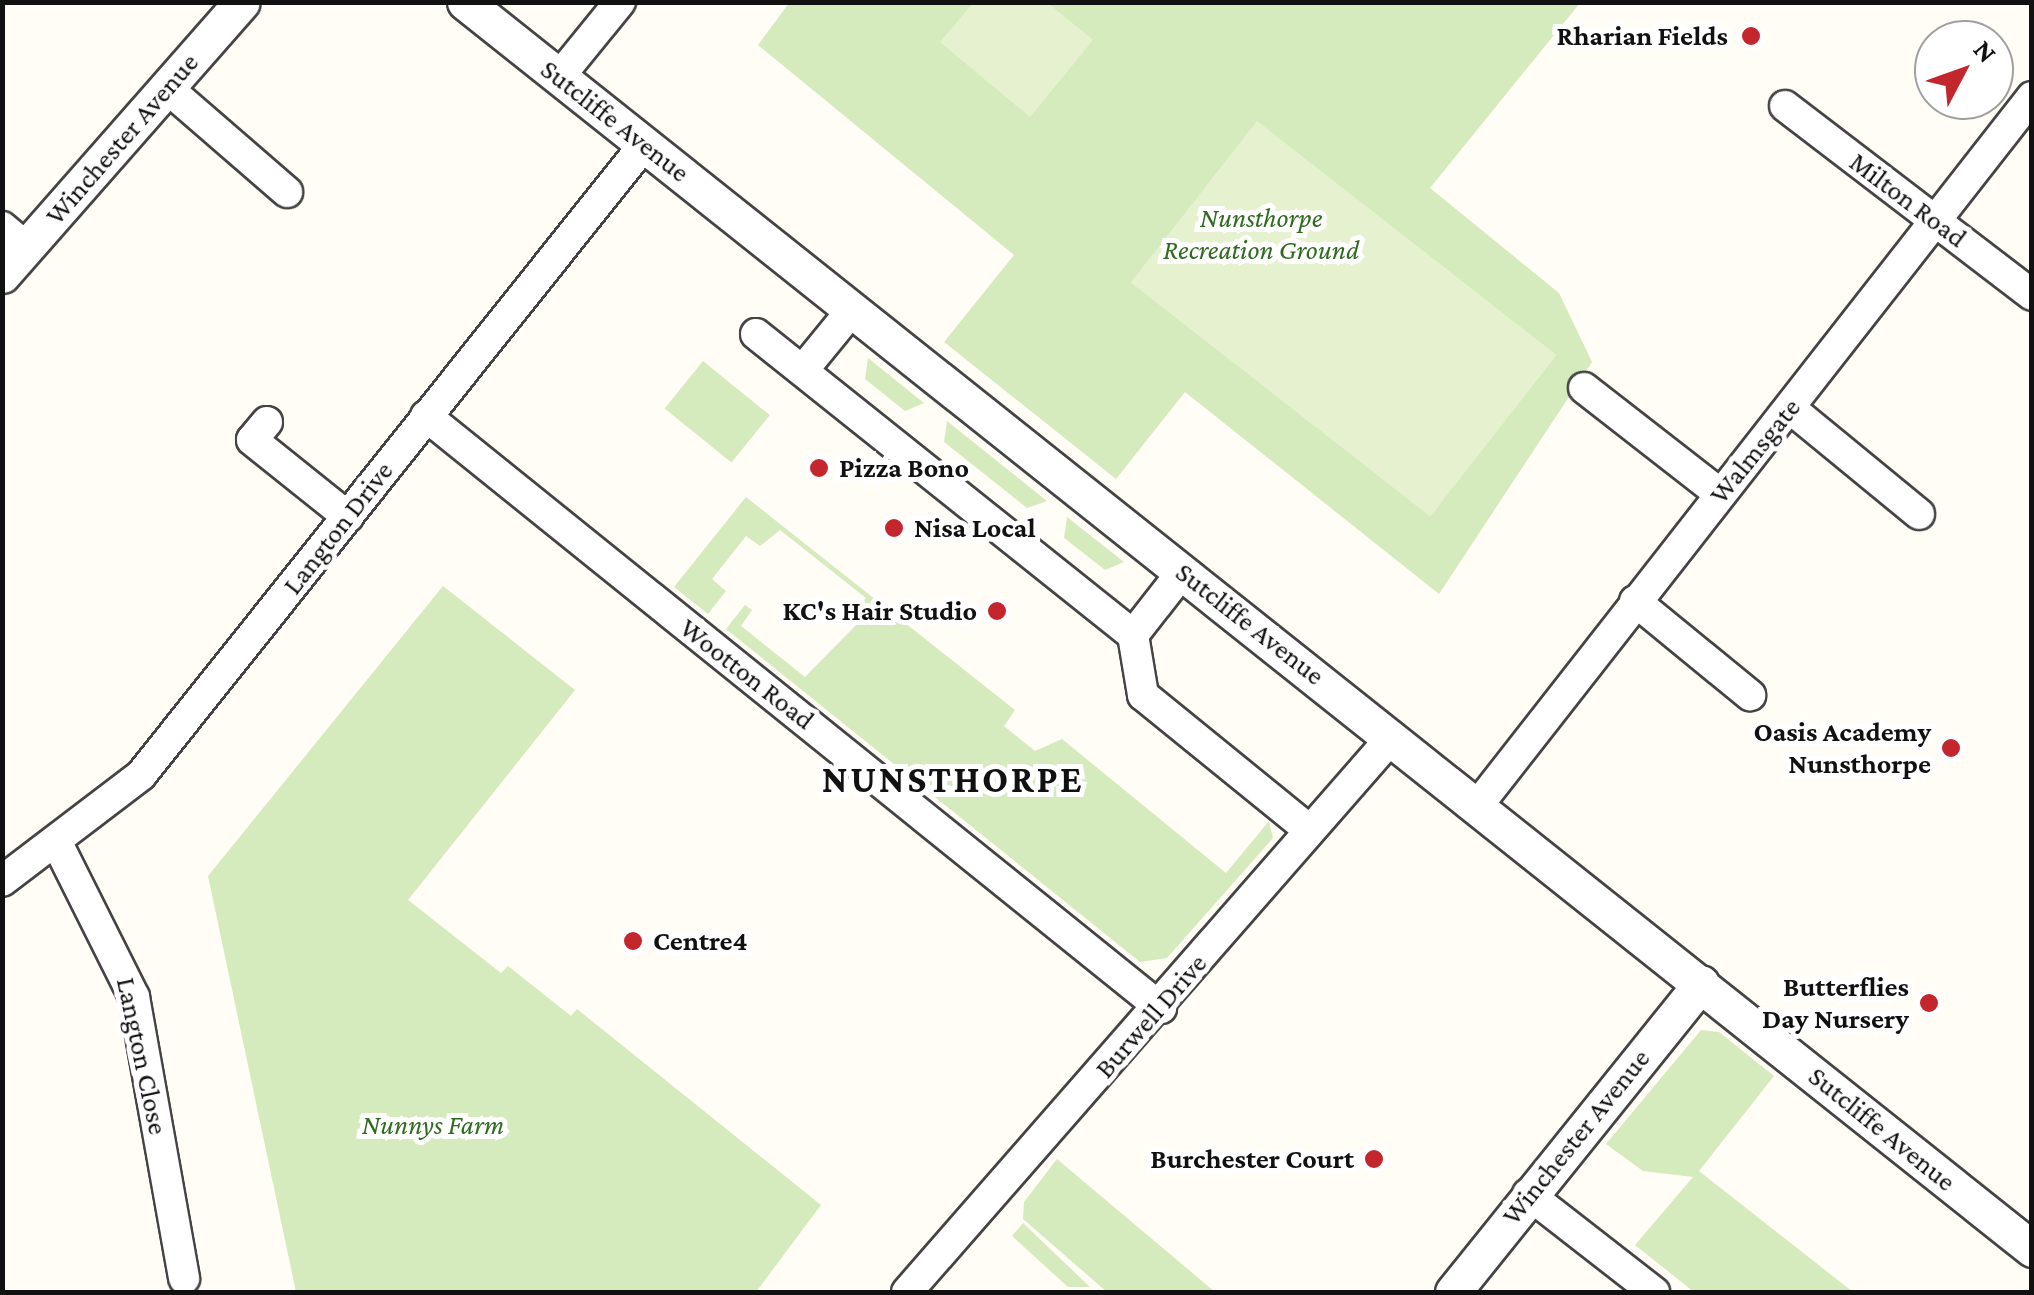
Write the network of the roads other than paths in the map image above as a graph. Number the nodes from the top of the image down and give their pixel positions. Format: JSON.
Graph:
{"nodes":[{"id":1,"x":242,"y":2,"type":"edge"},
{"id":2,"x":465,"y":2,"type":"edge"},
{"id":3,"x":620,"y":2,"type":"edge"},
{"id":4,"x":559,"y":77,"type":"junction"},
{"id":5,"x":167,"y":88,"type":"junction"},
{"id":6,"x":2032,"y":97,"type":"edge"},
{"id":7,"x":1785,"y":106,"type":"dead end"},
{"id":8,"x":644,"y":144,"type":"junction"},
{"id":9,"x":288,"y":192,"type":"dead end"},
{"id":10,"x":1936,"y":221,"type":"junction"},
{"id":11,"x":15,"y":237,"type":"edge"},
{"id":12,"x":2,"y":275,"type":"edge"},
{"id":13,"x":2032,"y":295,"type":"edge"},
{"id":14,"x":852,"y":309,"type":"junction"},
{"id":15,"x":756,"y":334,"type":"dead end"},
{"id":16,"x":802,"y":370,"type":"junction"},
{"id":17,"x":1584,"y":388,"type":"dead end"},
{"id":18,"x":1790,"y":408,"type":"junction"},
{"id":19,"x":426,"y":416,"type":"junction"},
{"id":20,"x":250,"y":441,"type":"dead end"},
{"id":21,"x":1720,"y":494,"type":"junction"},
{"id":22,"x":1919,"y":514,"type":"dead end"},
{"id":23,"x":348,"y":516,"type":"junction"},
{"id":24,"x":1183,"y":571,"type":"junction"},
{"id":25,"x":1635,"y":601,"type":"junction"},
{"id":26,"x":1133,"y":635,"type":"junction"},
{"id":27,"x":1750,"y":695,"type":"dead end"},
{"id":28,"x":1392,"y":737,"type":"junction"},
{"id":29,"x":1478,"y":805,"type":"junction"},
{"id":30,"x":1309,"y":830,"type":"junction"},
{"id":31,"x":58,"y":847,"type":"junction"},
{"id":32,"x":2,"y":882,"type":"edge"},
{"id":33,"x":1700,"y":983,"type":"junction"},
{"id":34,"x":1160,"y":1008,"type":"junction"},
{"id":35,"x":1528,"y":1194,"type":"junction"},
{"id":36,"x":2032,"y":1249,"type":"edge"},
{"id":37,"x":184,"y":1279,"type":"dead end"},
{"id":38,"x":907,"y":1292,"type":"edge"},
{"id":39,"x":1453,"y":1292,"type":"edge"},
{"id":40,"x":1654,"y":1292,"type":"edge"}],
"edges":[{"from":1,"to":5,"type":"street","name":"Winchester Avenue"},
{"from":2,"to":4,"type":"street","name":"Sutcliffe Avenue"},
{"from":3,"to":4,"type":"street"},
{"from":4,"to":8,"type":"street","name":"Sutcliffe Avenue"},
{"from":5,"to":9,"type":"street"},
{"from":5,"to":11,"type":"street","name":"Winchester Avenue"},
{"from":6,"to":10,"type":"street","name":"Walmsgate"},
{"from":7,"to":10,"type":"street","name":"Milton Road"},
{"from":8,"to":14,"type":"street","name":"Sutcliffe Avenue"},
{"from":8,"to":19,"type":"street","name":"Langton Drive"},
{"from":10,"to":13,"type":"street","name":"Milton Road"},
{"from":10,"to":18,"type":"street","name":"Walmsgate"},
{"from":11,"to":12,"type":"street","name":"Winchester Avenue"},
{"from":14,"to":16,"type":"street"},
{"from":14,"to":24,"type":"street","name":"Sutcliffe Avenue"},
{"from":15,"to":16,"type":"street"},
{"from":16,"to":26,"type":"street"},
{"from":17,"to":21,"type":"street"},
{"from":18,"to":21,"type":"street","name":"Walmsgate"},
{"from":18,"to":22,"type":"street"},
{"from":19,"to":23,"type":"street","name":"Langton Drive"},
{"from":19,"to":34,"type":"street","name":"Wootton Road"},
{"from":20,"to":23,"type":"street"},
{"from":21,"to":25,"type":"street","name":"Walmsgate"},
{"from":23,"to":31,"type":"street","name":"Langton Drive"},
{"from":24,"to":26,"type":"street"},
{"from":24,"to":28,"type":"street","name":"Sutcliffe Avenue"},
{"from":25,"to":27,"type":"street"},
{"from":25,"to":29,"type":"street","name":"Walmsgate"},
{"from":26,"to":30,"type":"street"},
{"from":28,"to":29,"type":"street","name":"Sutcliffe Avenue"},
{"from":28,"to":30,"type":"street","name":"Burwell Drive"},
{"from":29,"to":33,"type":"street","name":"Sutcliffe Avenue"},
{"from":30,"to":34,"type":"street","name":"Burwell Drive"},
{"from":31,"to":32,"type":"street","name":"Langton Drive"},
{"from":31,"to":37,"type":"street","name":"Langton Close"},
{"from":33,"to":35,"type":"street","name":"Winchester Avenue"},
{"from":33,"to":36,"type":"street","name":"Sutcliffe Avenue"},
{"from":34,"to":38,"type":"street","name":"Burwell Drive"},
{"from":35,"to":39,"type":"street","name":"Winchester Avenue"},
{"from":35,"to":40,"type":"street"}]}
